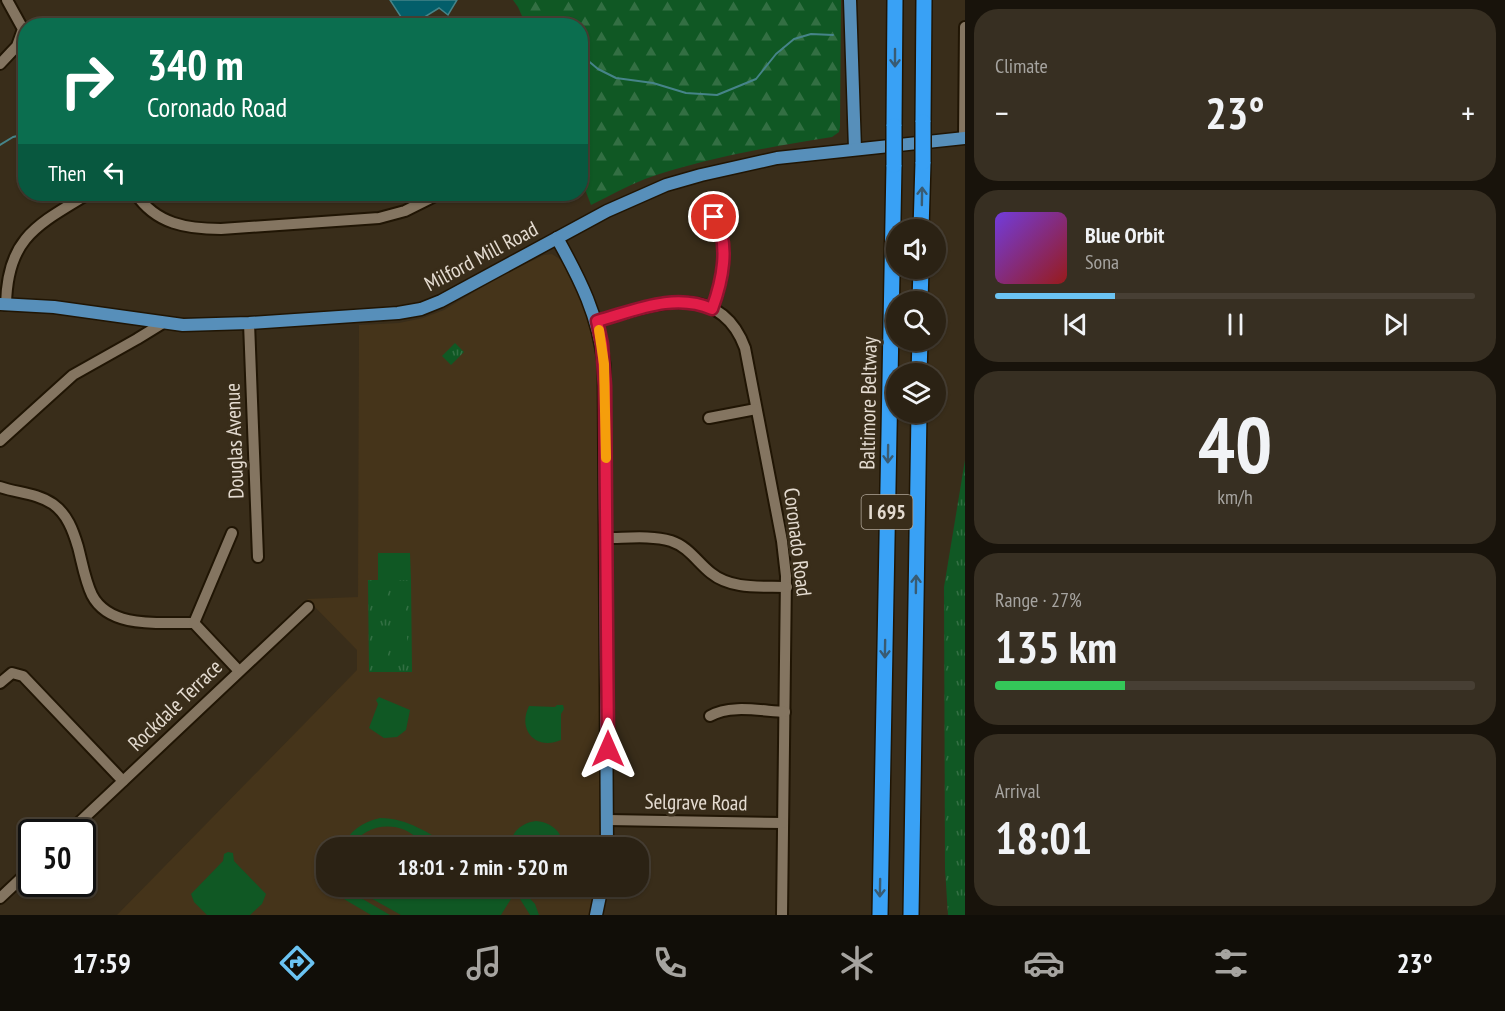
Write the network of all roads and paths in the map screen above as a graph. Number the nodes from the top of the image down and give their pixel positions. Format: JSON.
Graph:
{"nodes":[{"id":1,"x":7,"y":0,"type":"edge"},
{"id":2,"x":850,"y":0,"type":"edge"},
{"id":3,"x":895,"y":0,"type":"edge"},
{"id":4,"x":924,"y":0,"type":"edge"},
{"id":5,"x":18,"y":20,"type":"edge"},
{"id":6,"x":965,"y":27,"type":"edge"},
{"id":7,"x":18,"y":43,"type":"edge"},
{"id":8,"x":0,"y":64,"type":"edge"},
{"id":9,"x":965,"y":138,"type":"edge"},
{"id":10,"x":855,"y":149,"type":"junction"},
{"id":11,"x":77,"y":201,"type":"edge"},
{"id":12,"x":142,"y":201,"type":"edge"},
{"id":13,"x":425,"y":201,"type":"edge"},
{"id":14,"x":714,"y":217,"type":"dead end"},
{"id":15,"x":921,"y":219,"type":"edge"},
{"id":16,"x":557,"y":238,"type":"junction"},
{"id":17,"x":3,"y":305,"type":"edge"},
{"id":18,"x":712,"y":309,"type":"junction"},
{"id":19,"x":597,"y":321,"type":"junction"},
{"id":20,"x":162,"y":323,"type":"junction"},
{"id":21,"x":249,"y":323,"type":"junction"},
{"id":22,"x":756,"y":409,"type":"junction"},
{"id":23,"x":709,"y":418,"type":"dead end"},
{"id":24,"x":919,"y":423,"type":"edge"},
{"id":25,"x":0,"y":441,"type":"edge"},
{"id":26,"x":0,"y":487,"type":"edge"},
{"id":27,"x":232,"y":533,"type":"dead end"},
{"id":28,"x":606,"y":538,"type":"junction"},
{"id":29,"x":258,"y":557,"type":"dead end"},
{"id":30,"x":787,"y":587,"type":"junction"},
{"id":31,"x":308,"y":607,"type":"dead end"},
{"id":32,"x":194,"y":623,"type":"junction"},
{"id":33,"x":238,"y":671,"type":"junction"},
{"id":34,"x":0,"y":683,"type":"edge"},
{"id":35,"x":914,"y":710,"type":"junction"},
{"id":36,"x":785,"y":712,"type":"junction"},
{"id":37,"x":710,"y":716,"type":"dead end"},
{"id":38,"x":123,"y":782,"type":"junction"},
{"id":39,"x":83,"y":819,"type":"edge"},
{"id":40,"x":608,"y":820,"type":"junction"},
{"id":41,"x":783,"y":824,"type":"junction"},
{"id":42,"x":607,"y":837,"type":"edge"},
{"id":43,"x":18,"y":881,"type":"edge"},
{"id":44,"x":600,"y":897,"type":"edge"},
{"id":45,"x":0,"y":898,"type":"edge"},
{"id":46,"x":596,"y":915,"type":"edge"},
{"id":47,"x":782,"y":915,"type":"edge"},
{"id":48,"x":880,"y":915,"type":"edge"},
{"id":49,"x":911,"y":915,"type":"edge"},
{"id":50,"x":921,"y":915,"type":"edge"}],
"edges":[{"from":1,"to":5,"type":"street"},
{"from":2,"to":10,"type":"main road"},
{"from":3,"to":48,"type":"highway","name":"Baltimore Beltway","number":"I 695","one_way":true,"bridge":true},
{"from":15,"to":4,"type":"highway","one_way":true,"bridge":true},
{"from":6,"to":9,"type":"street"},
{"from":7,"to":8,"type":"street"},
{"from":9,"to":10,"type":"main road","name":"Milford Mill Road"},
{"from":10,"to":16,"type":"main road","name":"Milford Mill Road"},
{"from":11,"to":17,"type":"street"},
{"from":12,"to":13,"type":"street"},
{"from":14,"to":18,"type":"street"},
{"from":16,"to":19,"type":"main road"},
{"from":16,"to":21,"type":"main road","name":"Milford Mill Road"},
{"from":17,"to":20,"type":"main road","name":"Milford Mill Road"},
{"from":18,"to":19,"type":"street","name":"Coronado Road"},
{"from":18,"to":22,"type":"street","name":"Coronado Road"},
{"from":19,"to":28,"type":"main road"},
{"from":20,"to":21,"type":"main road","name":"Milford Mill Road"},
{"from":20,"to":25,"type":"street"},
{"from":21,"to":29,"type":"street","name":"Douglas Avenue"},
{"from":22,"to":23,"type":"street"},
{"from":22,"to":30,"type":"street","name":"Coronado Road"},
{"from":35,"to":24,"type":"highway","number":"I 695","one_way":true},
{"from":26,"to":32,"type":"street"},
{"from":27,"to":32,"type":"street"},
{"from":28,"to":30,"type":"street"},
{"from":28,"to":40,"type":"main road"},
{"from":30,"to":36,"type":"street","name":"Coronado Road"},
{"from":31,"to":33,"type":"street","name":"Rockdale Terrace"},
{"from":32,"to":33,"type":"street"},
{"from":33,"to":38,"type":"street","name":"Rockdale Terrace"},
{"from":34,"to":38,"type":"street"},
{"from":35,"to":49,"type":"highway","number":"I 695"},
{"from":35,"to":50,"type":"highway"},
{"from":36,"to":37,"type":"street"},
{"from":36,"to":41,"type":"street","name":"Coronado Road"},
{"from":38,"to":39,"type":"street","name":"Rockdale Terrace"},
{"from":40,"to":41,"type":"street","name":"Selgrave Road"},
{"from":40,"to":42,"type":"main road"},
{"from":41,"to":47,"type":"street","name":"Coronado Road"},
{"from":43,"to":45,"type":"street"},
{"from":44,"to":46,"type":"main road"}]}
